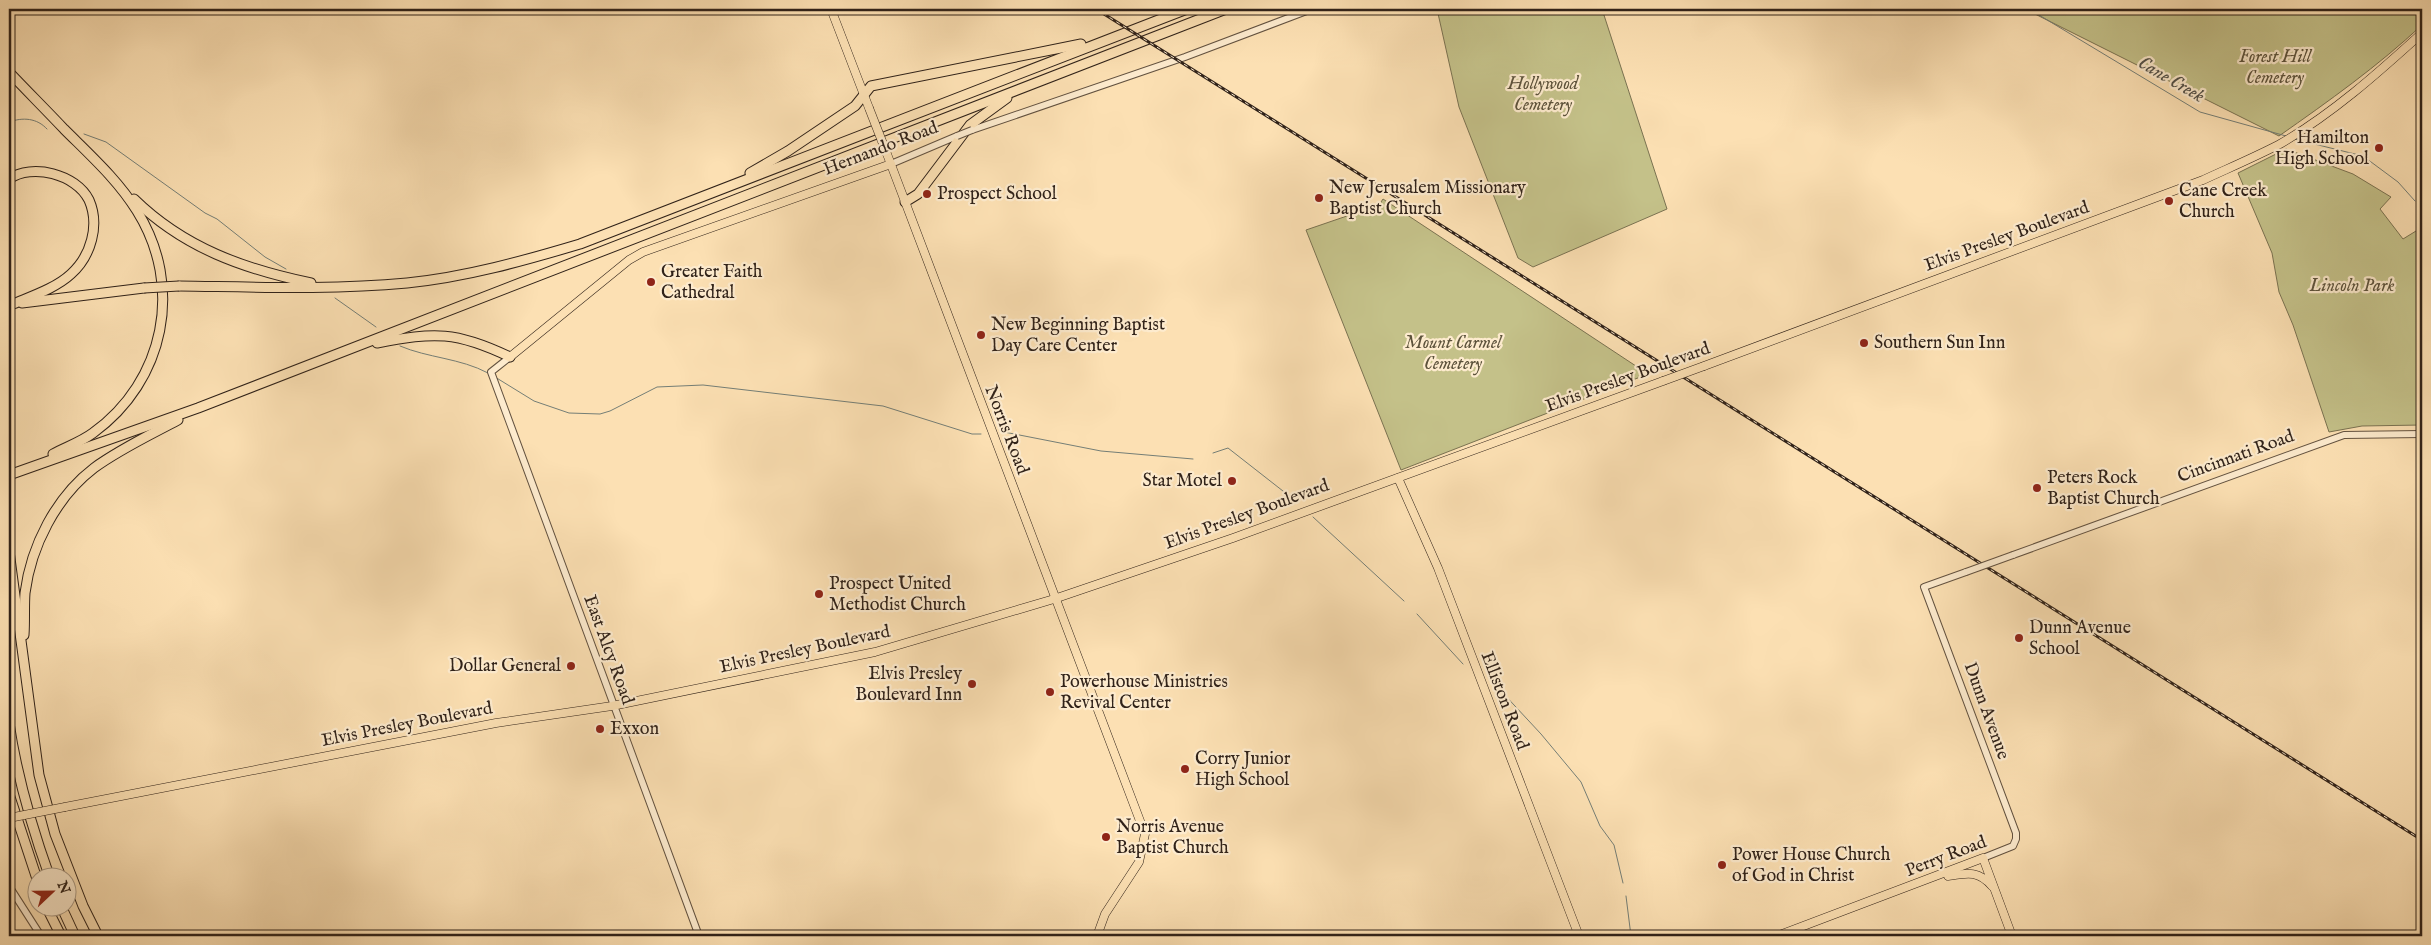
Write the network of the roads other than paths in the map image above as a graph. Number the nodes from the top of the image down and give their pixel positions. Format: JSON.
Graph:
{"nodes":[{"id":1,"x":831,"y":9,"type":"edge"},
{"id":2,"x":1187,"y":9,"type":"edge"},
{"id":3,"x":1226,"y":9,"type":"edge"},
{"id":4,"x":1312,"y":9,"type":"edge"},
{"id":5,"x":2422,"y":33,"type":"edge"},
{"id":6,"x":1106,"y":39,"type":"junction"},
{"id":7,"x":9,"y":72,"type":"edge"},
{"id":8,"x":1024,"y":87,"type":"junction"},
{"id":9,"x":864,"y":94,"type":"junction"},
{"id":10,"x":891,"y":164,"type":"junction"},
{"id":11,"x":105,"y":171,"type":"junction"},
{"id":12,"x":9,"y":179,"type":"edge"},
{"id":13,"x":728,"y":186,"type":"junction"},
{"id":14,"x":905,"y":202,"type":"junction"},
{"id":15,"x":331,"y":287,"type":"junction"},
{"id":16,"x":11,"y":304,"type":"edge"},
{"id":17,"x":357,"y":347,"type":"junction"},
{"id":18,"x":510,"y":357,"type":"junction"},
{"id":19,"x":491,"y":372,"type":"joint"},
{"id":20,"x":198,"y":408,"type":"junction"},
{"id":21,"x":2422,"y":434,"type":"edge"},
{"id":22,"x":17,"y":472,"type":"edge"},
{"id":23,"x":1398,"y":478,"type":"junction"},
{"id":24,"x":9,"y":550,"type":"edge"},
{"id":25,"x":1924,"y":587,"type":"joint"},
{"id":26,"x":1054,"y":599,"type":"junction"},
{"id":27,"x":28,"y":698,"type":"junction"},
{"id":28,"x":612,"y":706,"type":"junction"},
{"id":29,"x":9,"y":723,"type":"edge"},
{"id":30,"x":9,"y":794,"type":"edge"},
{"id":31,"x":9,"y":818,"type":"edge"},
{"id":32,"x":2013,"y":846,"type":"joint"},
{"id":33,"x":1983,"y":858,"type":"junction"},
{"id":34,"x":33,"y":868,"type":"edge"},
{"id":35,"x":46,"y":868,"type":"edge"},
{"id":36,"x":1932,"y":879,"type":"junction"},
{"id":37,"x":9,"y":886,"type":"edge"},
{"id":38,"x":1995,"y":890,"type":"junction"},
{"id":39,"x":52,"y":918,"type":"edge"},
{"id":40,"x":67,"y":918,"type":"edge"},
{"id":41,"x":41,"y":936,"type":"edge"},
{"id":42,"x":61,"y":936,"type":"edge"},
{"id":43,"x":75,"y":936,"type":"edge"},
{"id":44,"x":98,"y":936,"type":"edge"},
{"id":45,"x":698,"y":936,"type":"edge"},
{"id":46,"x":1097,"y":936,"type":"edge"},
{"id":47,"x":1579,"y":936,"type":"edge"},
{"id":48,"x":1777,"y":936,"type":"edge"},
{"id":49,"x":2012,"y":936,"type":"edge"}],
"edges":[{"from":1,"to":9,"type":"main road","name":"Norris Road"},
{"from":2,"to":6,"type":"highway"},
{"from":3,"to":8,"type":"highway"},
{"from":4,"to":10,"type":"street","name":"Hernando Road","bridge":true},
{"from":5,"to":23,"type":"main road","name":"Elvis Presley Boulevard","bridge":true},
{"from":6,"to":9,"type":"highway"},
{"from":6,"to":13,"type":"highway"},
{"from":7,"to":11,"type":"highway"},
{"from":8,"to":14,"type":"highway"},
{"from":8,"to":17,"type":"highway"},
{"from":9,"to":10,"type":"main road","name":"Norris Road","bridge":true},
{"from":9,"to":13,"type":"highway"},
{"from":10,"to":14,"type":"main road","name":"Norris Road"},
{"from":10,"to":18,"type":"main road","name":"Hernando Road"},
{"from":11,"to":15,"type":"highway"},
{"from":11,"to":22,"type":"highway"},
{"from":12,"to":16,"type":"highway"},
{"from":13,"to":15,"type":"highway"},
{"from":14,"to":26,"type":"main road","name":"Norris Road"},
{"from":15,"to":16,"type":"highway","bridge":true},
{"from":17,"to":18,"type":"highway"},
{"from":17,"to":20,"type":"highway"},
{"from":18,"to":19,"type":"street","name":"Hernando Road"},
{"from":19,"to":28,"type":"street","name":"East Alcy Road"},
{"from":20,"to":22,"type":"highway"},
{"from":20,"to":27,"type":"highway"},
{"from":21,"to":25,"type":"street","name":"Cincinnati Road","bridge":true},
{"from":23,"to":26,"type":"main road","name":"Elvis Presley Boulevard"},
{"from":23,"to":47,"type":"main road","name":"Elliston Road"},
{"from":24,"to":27,"type":"highway"},
{"from":25,"to":32,"type":"street","name":"Dunn Avenue"},
{"from":26,"to":28,"type":"main road","name":"Elvis Presley Boulevard"},
{"from":26,"to":46,"type":"main road","name":"Norris Road"},
{"from":27,"to":44,"type":"highway"},
{"from":28,"to":31,"type":"main road","name":"Elvis Presley Boulevard","bridge":true},
{"from":28,"to":45,"type":"street","name":"East Alcy Road"},
{"from":29,"to":35,"type":"highway"},
{"from":30,"to":34,"type":"highway"},
{"from":32,"to":33,"type":"street","name":"Perry Road"},
{"from":33,"to":36,"type":"main road","name":"Perry Road"},
{"from":33,"to":38,"type":"main road"},
{"from":36,"to":38,"type":"main road"},
{"from":36,"to":48,"type":"main road","name":"Perry Road"},
{"from":37,"to":41,"type":"street"},
{"from":38,"to":49,"type":"main road"},
{"from":39,"to":42,"type":"highway"},
{"from":40,"to":43,"type":"highway"}]}
